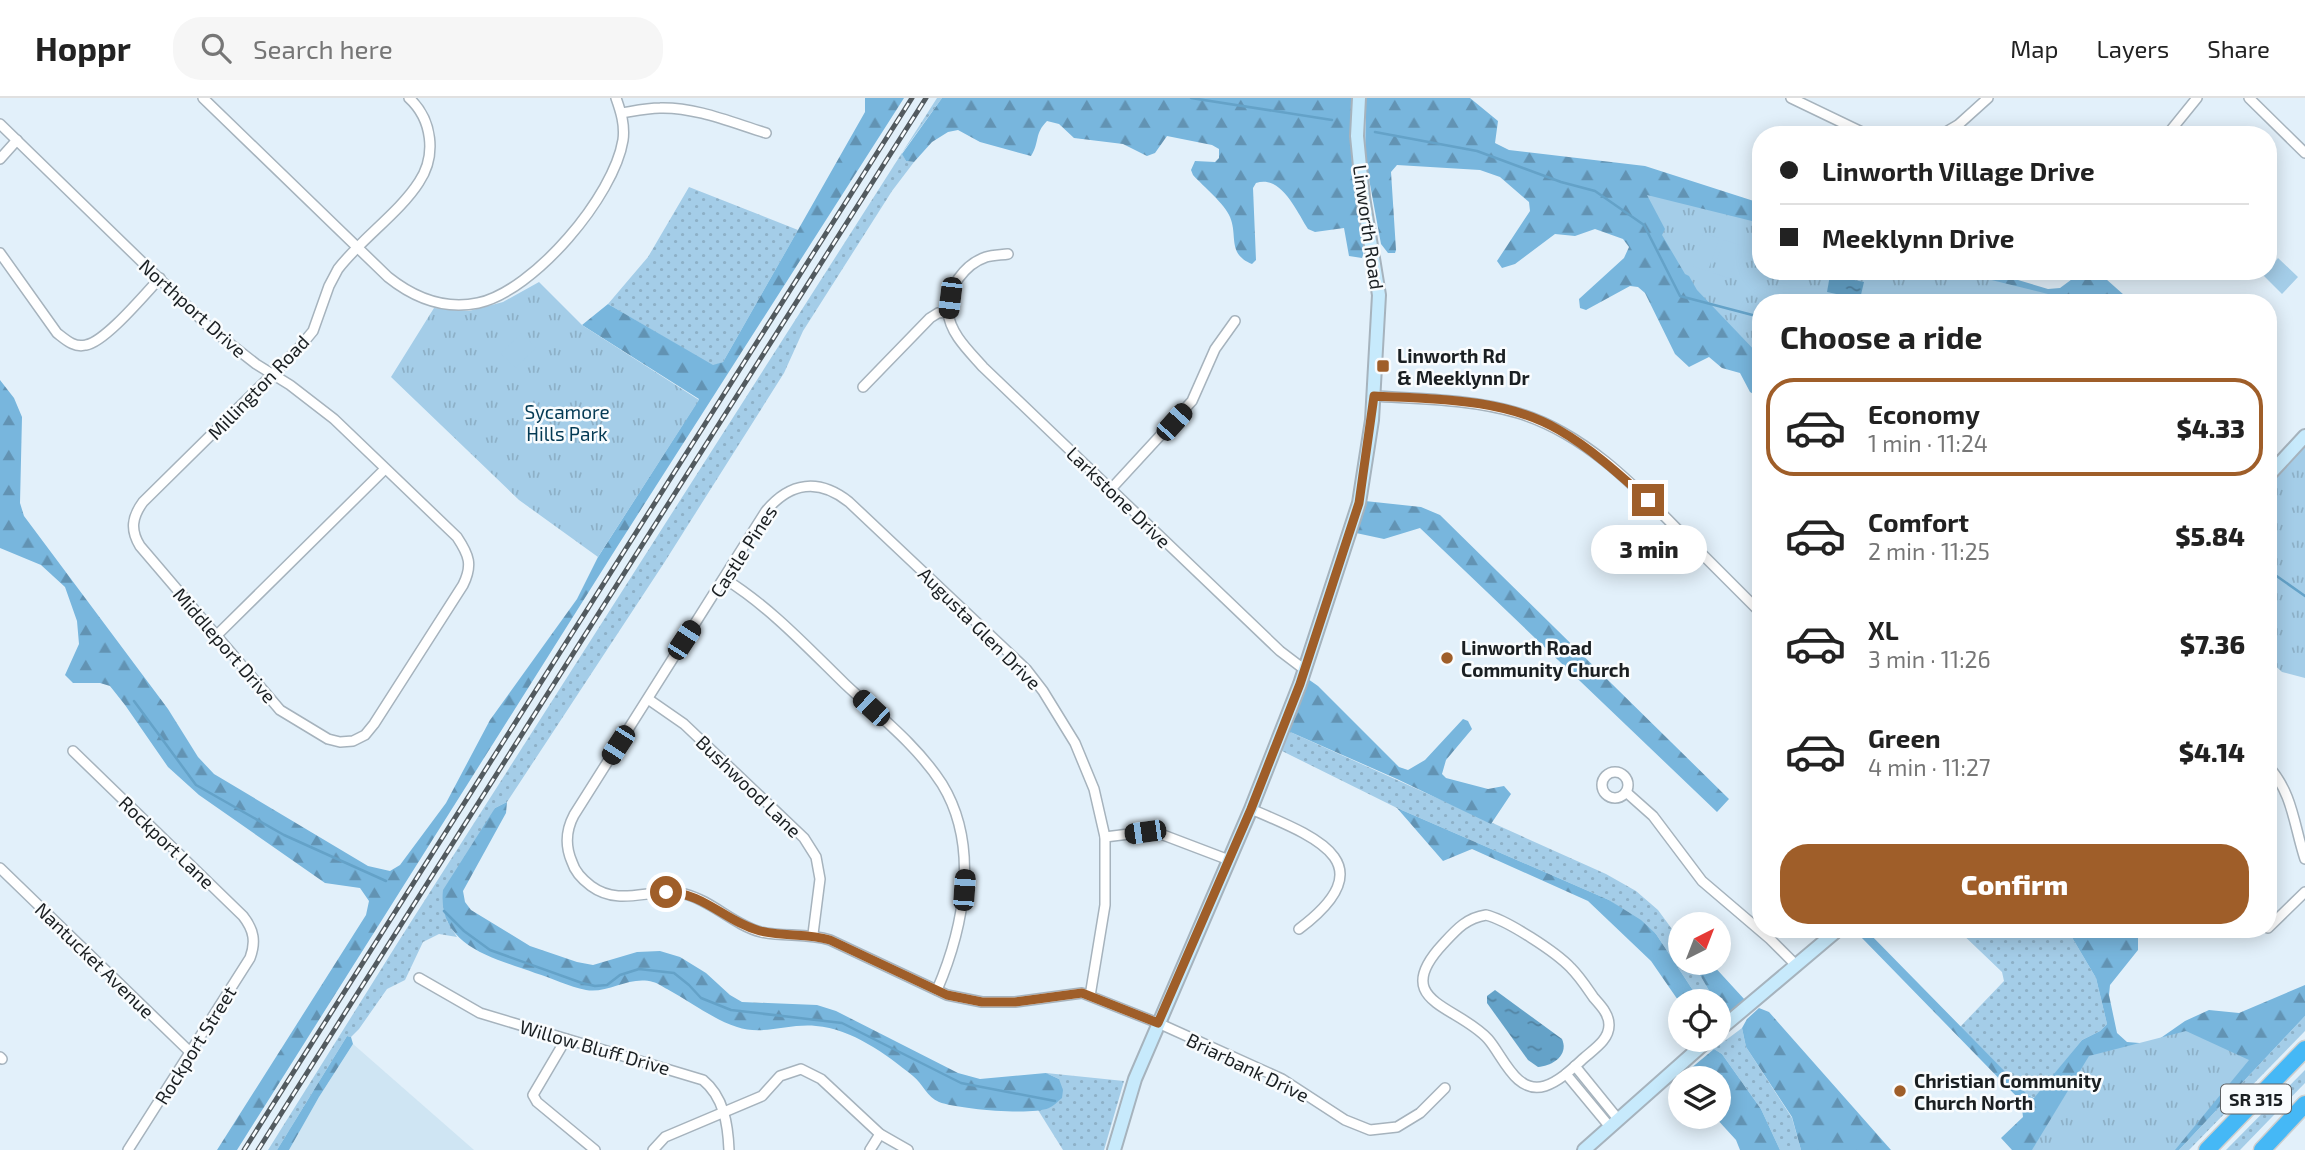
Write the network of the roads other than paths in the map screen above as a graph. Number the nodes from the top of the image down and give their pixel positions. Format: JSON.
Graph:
{"nodes":[{"id":1,"x":203,"y":98,"type":"edge"},
{"id":2,"x":408,"y":98,"type":"edge"},
{"id":3,"x":616,"y":98,"type":"edge"},
{"id":4,"x":1359,"y":98,"type":"edge"},
{"id":5,"x":1791,"y":98,"type":"edge"},
{"id":6,"x":1988,"y":98,"type":"edge"},
{"id":7,"x":2197,"y":98,"type":"edge"},
{"id":8,"x":2249,"y":98,"type":"edge"},
{"id":9,"x":622,"y":113,"type":"junction"},
{"id":10,"x":0,"y":124,"type":"edge"},
{"id":11,"x":1849,"y":126,"type":"edge"},
{"id":12,"x":1956,"y":126,"type":"edge"},
{"id":13,"x":2174,"y":126,"type":"edge"},
{"id":14,"x":766,"y":133,"type":"dead end"},
{"id":15,"x":17,"y":140,"type":"junction"},
{"id":16,"x":2305,"y":153,"type":"edge"},
{"id":17,"x":0,"y":159,"type":"edge"},
{"id":18,"x":358,"y":247,"type":"junction"},
{"id":19,"x":0,"y":253,"type":"edge"},
{"id":20,"x":1008,"y":254,"type":"dead end"},
{"id":21,"x":160,"y":278,"type":"junction"},
{"id":22,"x":948,"y":312,"type":"junction"},
{"id":23,"x":1235,"y":321,"type":"dead end"},
{"id":24,"x":271,"y":374,"type":"junction"},
{"id":25,"x":863,"y":387,"type":"dead end"},
{"id":26,"x":1374,"y":396,"type":"junction"},
{"id":27,"x":2305,"y":436,"type":"edge"},
{"id":28,"x":2277,"y":466,"type":"edge"},
{"id":29,"x":385,"y":469,"type":"junction"},
{"id":30,"x":794,"y":489,"type":"joint"},
{"id":31,"x":1111,"y":489,"type":"junction"},
{"id":32,"x":132,"y":526,"type":"joint"},
{"id":33,"x":725,"y":579,"type":"junction"},
{"id":34,"x":1752,"y":604,"type":"edge"},
{"id":35,"x":216,"y":636,"type":"junction"},
{"id":36,"x":1305,"y":670,"type":"junction"},
{"id":37,"x":648,"y":699,"type":"junction"},
{"id":38,"x":374,"y":724,"type":"joint"},
{"id":39,"x":73,"y":751,"type":"dead end"},
{"id":40,"x":2277,"y":777,"type":"edge"},
{"id":41,"x":1626,"y":792,"type":"dead end"},
{"id":42,"x":1251,"y":809,"type":"junction"},
{"id":43,"x":1105,"y":837,"type":"junction"},
{"id":44,"x":2305,"y":859,"type":"edge"},
{"id":45,"x":1229,"y":860,"type":"junction"},
{"id":46,"x":0,"y":868,"type":"edge"},
{"id":47,"x":2305,"y":892,"type":"edge"},
{"id":48,"x":2277,"y":919,"type":"edge"},
{"id":49,"x":1752,"y":924,"type":"edge"},
{"id":50,"x":1299,"y":929,"type":"dead end"},
{"id":51,"x":813,"y":934,"type":"junction"},
{"id":52,"x":254,"y":936,"type":"joint"},
{"id":53,"x":1769,"y":938,"type":"edge"},
{"id":54,"x":1828,"y":938,"type":"edge"},
{"id":55,"x":1796,"y":965,"type":"junction"},
{"id":56,"x":419,"y":978,"type":"dead end"},
{"id":57,"x":937,"y":990,"type":"junction"},
{"id":58,"x":1090,"y":996,"type":"junction"},
{"id":59,"x":1731,"y":1020,"type":"edge"},
{"id":60,"x":1158,"y":1023,"type":"junction"},
{"id":61,"x":566,"y":1039,"type":"junction"},
{"id":62,"x":2305,"y":1049,"type":"edge"},
{"id":63,"x":190,"y":1052,"type":"junction"},
{"id":64,"x":1694,"y":1052,"type":"edge"},
{"id":65,"x":1575,"y":1066,"type":"junction"},
{"id":66,"x":1566,"y":1074,"type":"junction"},
{"id":67,"x":1445,"y":1088,"type":"dead end"},
{"id":68,"x":2305,"y":1104,"type":"edge"},
{"id":69,"x":724,"y":1113,"type":"junction"},
{"id":70,"x":1614,"y":1123,"type":"junction"},
{"id":71,"x":880,"y":1134,"type":"junction"},
{"id":72,"x":128,"y":1150,"type":"edge"},
{"id":73,"x":595,"y":1150,"type":"edge"},
{"id":74,"x":653,"y":1150,"type":"edge"},
{"id":75,"x":729,"y":1150,"type":"edge"},
{"id":76,"x":870,"y":1150,"type":"edge"},
{"id":77,"x":908,"y":1150,"type":"edge"},
{"id":78,"x":1114,"y":1150,"type":"edge"},
{"id":79,"x":1584,"y":1150,"type":"edge"},
{"id":80,"x":2207,"y":1150,"type":"edge"},
{"id":81,"x":2262,"y":1150,"type":"edge"}],
"edges":[{"from":1,"to":18,"type":"street"},
{"from":2,"to":18,"type":"street","name":"Millington Road"},
{"from":3,"to":9,"type":"street"},
{"from":4,"to":26,"type":"main road","name":"Linworth Road"},
{"from":5,"to":11,"type":"street"},
{"from":6,"to":12,"type":"street"},
{"from":7,"to":13,"type":"street"},
{"from":8,"to":16,"type":"street"},
{"from":9,"to":14,"type":"street"},
{"from":9,"to":18,"type":"street"},
{"from":10,"to":15,"type":"street","name":"Northport Drive"},
{"from":15,"to":17,"type":"street"},
{"from":15,"to":21,"type":"street","name":"Northport Drive"},
{"from":18,"to":24,"type":"street","name":"Millington Road"},
{"from":19,"to":21,"type":"street"},
{"from":20,"to":22,"type":"street"},
{"from":21,"to":24,"type":"street","name":"Northport Drive"},
{"from":22,"to":25,"type":"street"},
{"from":22,"to":31,"type":"street","name":"Larkstone Drive"},
{"from":23,"to":31,"type":"street"},
{"from":24,"to":29,"type":"street","name":"Northport Drive"},
{"from":24,"to":32,"type":"street","name":"Millington Road"},
{"from":26,"to":34,"type":"street"},
{"from":26,"to":36,"type":"main road","name":"Linworth Road"},
{"from":27,"to":28,"type":"main road"},
{"from":29,"to":35,"type":"street"},
{"from":29,"to":38,"type":"street","name":"Northport Drive"},
{"from":30,"to":33,"type":"street","name":"Castle Pines"},
{"from":30,"to":43,"type":"street","name":"Augusta Glen Drive"},
{"from":31,"to":36,"type":"street","name":"Larkstone Drive"},
{"from":32,"to":35,"type":"street","name":"Middleport Drive"},
{"from":33,"to":37,"type":"street","name":"Castle Pines"},
{"from":33,"to":57,"type":"street"},
{"from":35,"to":38,"type":"street","name":"Middleport Drive"},
{"from":36,"to":42,"type":"main road","name":"Linworth Road"},
{"from":37,"to":51,"type":"street","name":"Bushwood Lane"},
{"from":37,"to":51,"type":"street","name":"Castle Pines"},
{"from":39,"to":52,"type":"street","name":"Rockport Lane"},
{"from":40,"to":44,"type":"street"},
{"from":41,"to":49,"type":"street"},
{"from":42,"to":45,"type":"main road","name":"Linworth Road"},
{"from":42,"to":50,"type":"street"},
{"from":43,"to":45,"type":"street"},
{"from":43,"to":58,"type":"street","name":"Augusta Glen Drive"},
{"from":45,"to":60,"type":"main road","name":"Linworth Road"},
{"from":46,"to":63,"type":"street","name":"Nantucket Avenue"},
{"from":47,"to":48,"type":"street"},
{"from":51,"to":57,"type":"street"},
{"from":52,"to":63,"type":"street","name":"Rockport Street"},
{"from":53,"to":55,"type":"street"},
{"from":54,"to":55,"type":"main road"},
{"from":55,"to":59,"type":"main road"},
{"from":56,"to":61,"type":"street","name":"Willow Bluff Drive"},
{"from":57,"to":58,"type":"street"},
{"from":58,"to":60,"type":"street","name":"Briarbank Drive"},
{"from":60,"to":67,"type":"street","name":"Briarbank Drive"},
{"from":60,"to":78,"type":"main road","name":"Linworth Road"},
{"from":61,"to":69,"type":"street","name":"Willow Bluff Drive"},
{"from":61,"to":73,"type":"street"},
{"from":62,"to":80,"type":"highway","number":"SR 315"},
{"from":63,"to":72,"type":"street","name":"Rockport Street"},
{"from":64,"to":70,"type":"main road"},
{"from":65,"to":66,"type":"street"},
{"from":65,"to":66,"type":"street"},
{"from":65,"to":70,"type":"street"},
{"from":66,"to":70,"type":"street"},
{"from":68,"to":81,"type":"highway","number":"SR 315"},
{"from":69,"to":71,"type":"street"},
{"from":69,"to":74,"type":"street"},
{"from":69,"to":75,"type":"street","name":"Willow Bluff Drive"},
{"from":70,"to":79,"type":"main road"},
{"from":71,"to":76,"type":"street"},
{"from":71,"to":77,"type":"street"}]}
